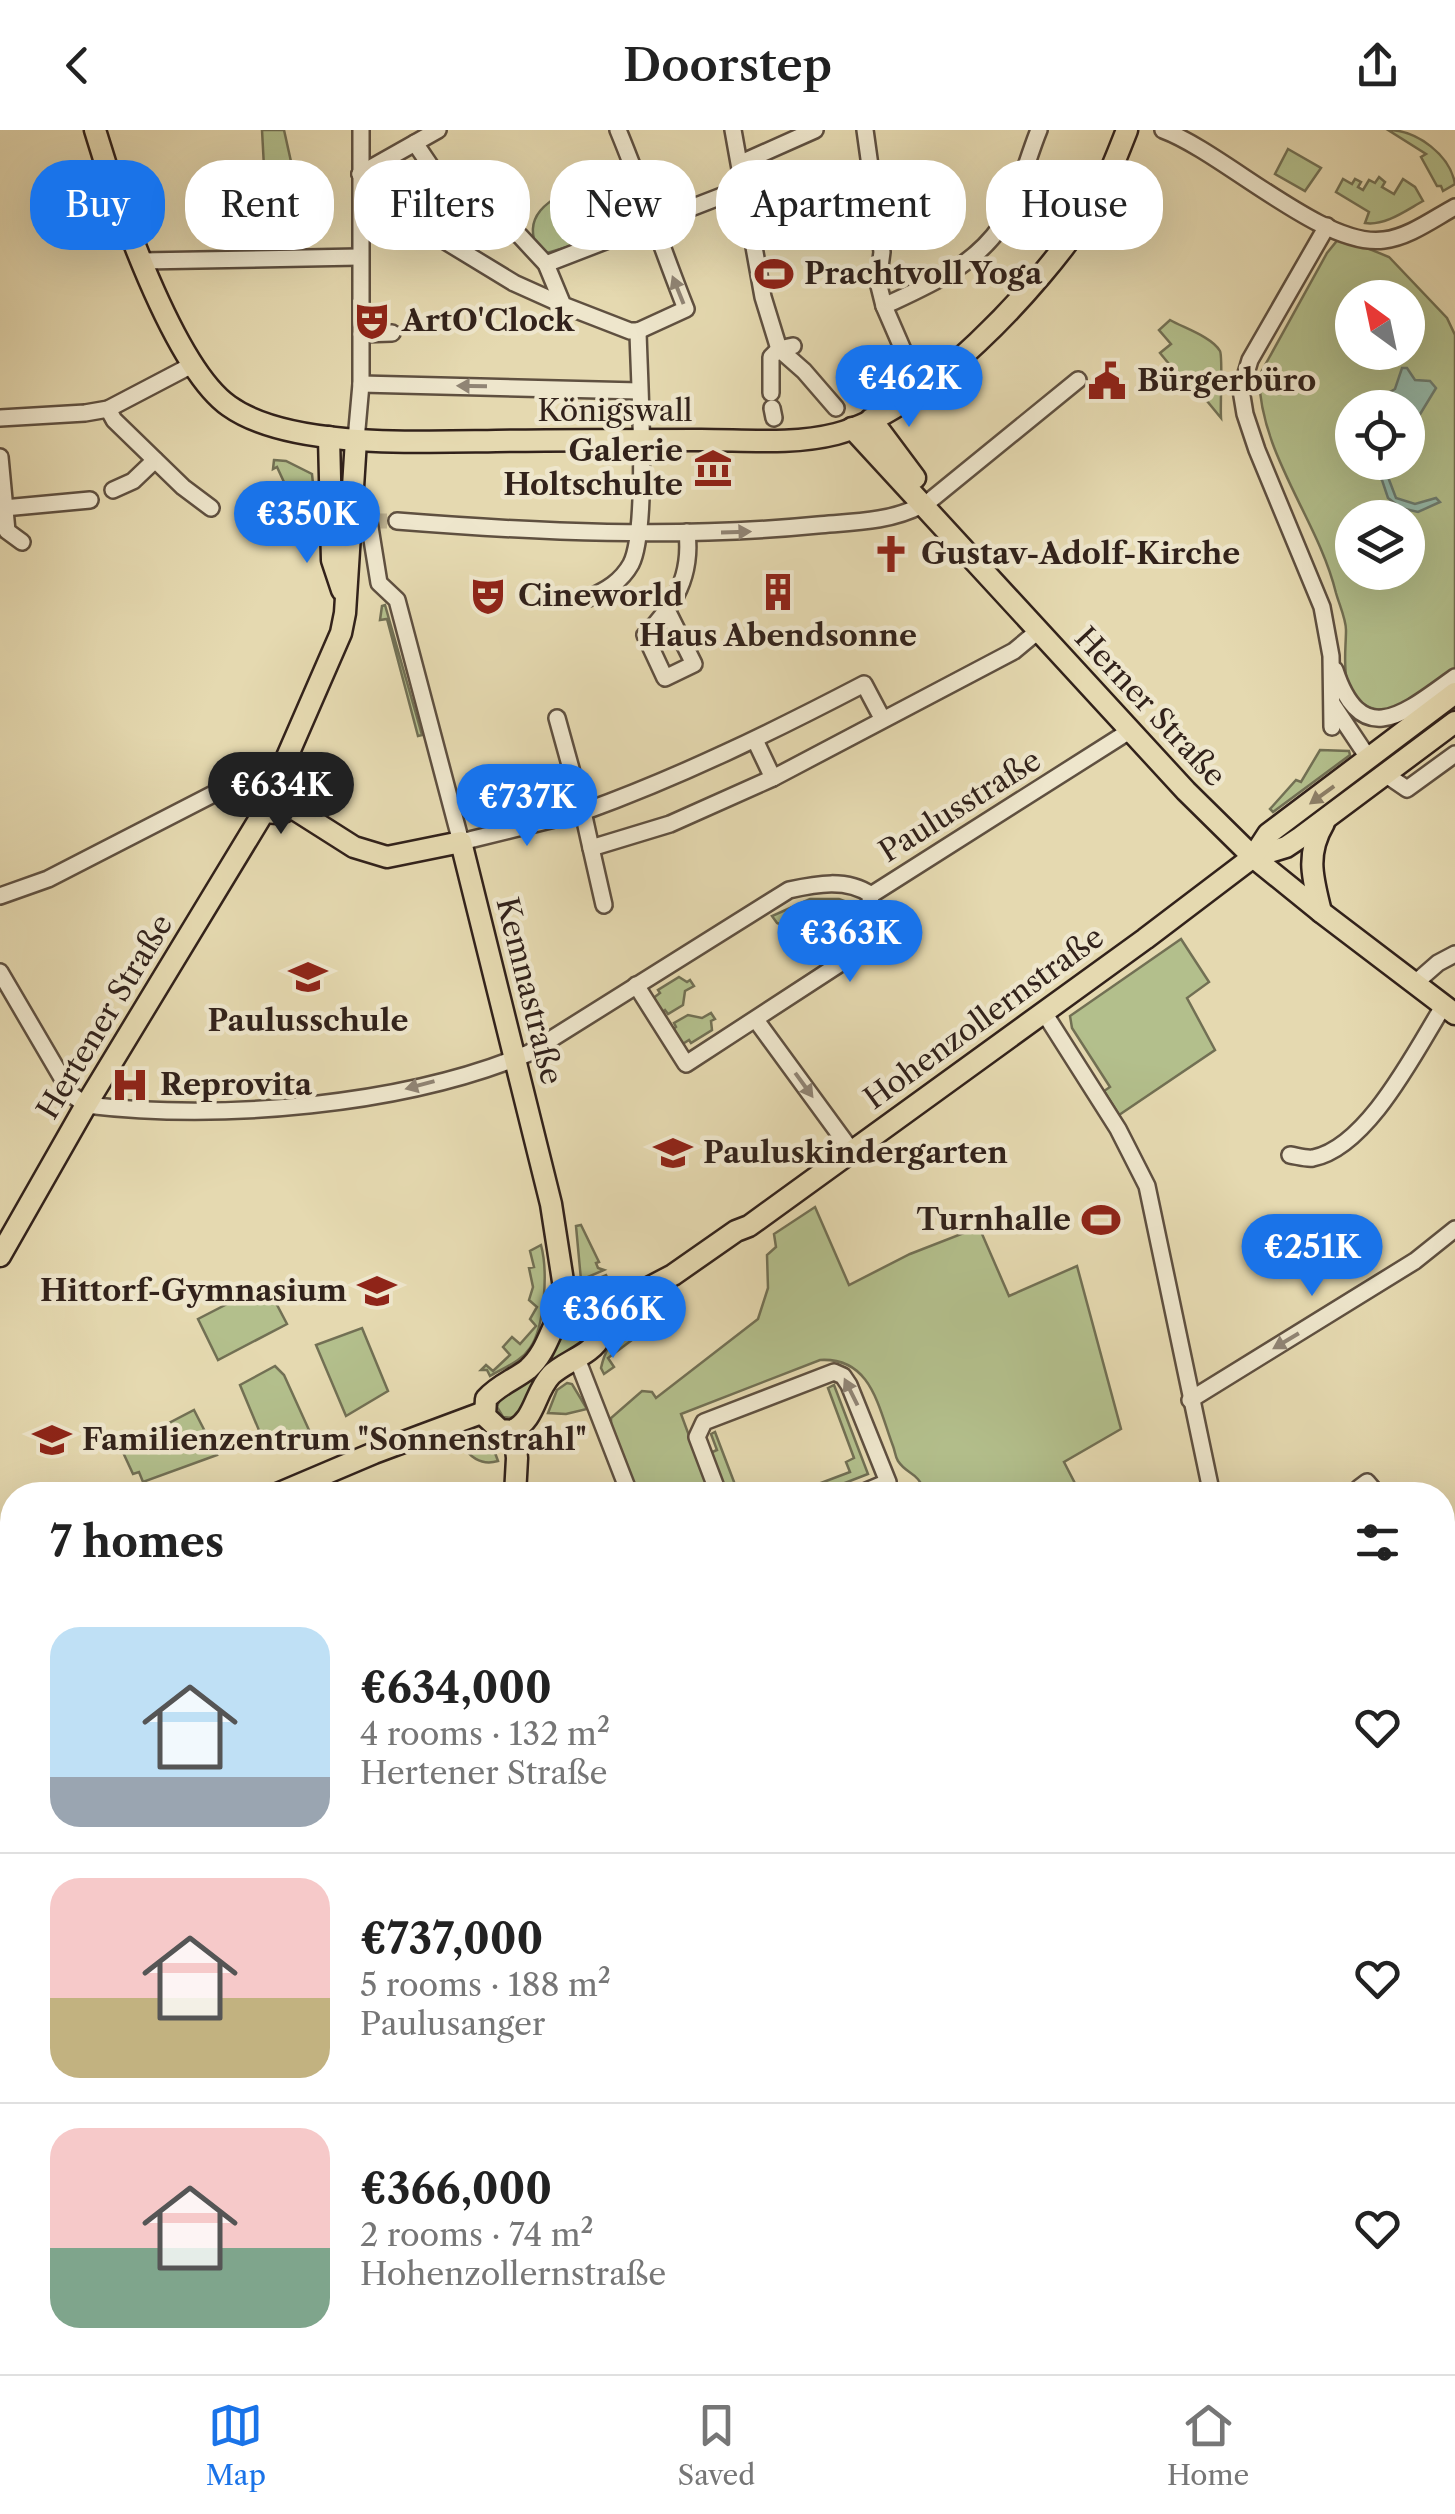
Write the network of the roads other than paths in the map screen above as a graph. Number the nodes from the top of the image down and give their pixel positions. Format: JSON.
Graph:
{"nodes":[{"id":1,"x":95,"y":130,"type":"edge"},
{"id":2,"x":361,"y":130,"type":"edge"},
{"id":3,"x":438,"y":130,"type":"edge"},
{"id":4,"x":618,"y":130,"type":"edge"},
{"id":5,"x":733,"y":130,"type":"edge"},
{"id":6,"x":815,"y":130,"type":"edge"},
{"id":7,"x":864,"y":130,"type":"edge"},
{"id":8,"x":1039,"y":130,"type":"edge"},
{"id":9,"x":1128,"y":130,"type":"edge"},
{"id":10,"x":1162,"y":130,"type":"edge"},
{"id":11,"x":415,"y":143,"type":"junction"},
{"id":12,"x":360,"y":160,"type":"edge"},
{"id":13,"x":385,"y":160,"type":"edge"},
{"id":14,"x":630,"y":160,"type":"edge"},
{"id":15,"x":740,"y":160,"type":"edge"},
{"id":16,"x":748,"y":160,"type":"edge"},
{"id":17,"x":1455,"y":207,"type":"edge"},
{"id":18,"x":1326,"y":226,"type":"junction"},
{"id":19,"x":359,"y":250,"type":"edge"},
{"id":20,"x":460,"y":250,"type":"edge"},
{"id":21,"x":580,"y":250,"type":"edge"},
{"id":22,"x":664,"y":250,"type":"edge"},
{"id":23,"x":755,"y":250,"type":"edge"},
{"id":24,"x":359,"y":256,"type":"junction"},
{"id":25,"x":142,"y":261,"type":"junction"},
{"id":26,"x":546,"y":264,"type":"junction"},
{"id":27,"x":563,"y":305,"type":"junction"},
{"id":28,"x":884,"y":306,"type":"junction"},
{"id":29,"x":638,"y":331,"type":"junction"},
{"id":30,"x":392,"y":333,"type":"dead end"},
{"id":31,"x":361,"y":334,"type":"junction"},
{"id":32,"x":786,"y":348,"type":"junction"},
{"id":33,"x":192,"y":364,"type":"junction"},
{"id":34,"x":1078,"y":380,"type":"dead end"},
{"id":35,"x":361,"y":384,"type":"junction"},
{"id":36,"x":920,"y":390,"type":"junction"},
{"id":37,"x":639,"y":391,"type":"junction"},
{"id":38,"x":770,"y":399,"type":"dead end"},
{"id":39,"x":108,"y":408,"type":"junction"},
{"id":40,"x":836,"y":408,"type":"dead end"},
{"id":41,"x":0,"y":418,"type":"edge"},
{"id":42,"x":862,"y":424,"type":"junction"},
{"id":43,"x":328,"y":437,"type":"junction"},
{"id":44,"x":356,"y":440,"type":"junction"},
{"id":45,"x":640,"y":441,"type":"junction"},
{"id":46,"x":0,"y":458,"type":"edge"},
{"id":47,"x":155,"y":460,"type":"junction"},
{"id":48,"x":113,"y":490,"type":"dead end"},
{"id":49,"x":90,"y":500,"type":"dead end"},
{"id":50,"x":927,"y":502,"type":"junction"},
{"id":51,"x":4,"y":508,"type":"junction"},
{"id":52,"x":211,"y":508,"type":"dead end"},
{"id":53,"x":364,"y":521,"type":"junction"},
{"id":54,"x":397,"y":522,"type":"tunnel mouth"},
{"id":55,"x":638,"y":531,"type":"junction"},
{"id":56,"x":687,"y":532,"type":"junction"},
{"id":57,"x":22,"y":542,"type":"dead end"},
{"id":58,"x":589,"y":598,"type":"dead end"},
{"id":59,"x":345,"y":602,"type":"junction"},
{"id":60,"x":668,"y":612,"type":"dead end"},
{"id":61,"x":1038,"y":632,"type":"junction"},
{"id":62,"x":1331,"y":656,"type":"junction"},
{"id":63,"x":1455,"y":678,"type":"edge"},
{"id":64,"x":1455,"y":693,"type":"edge"},
{"id":65,"x":1330,"y":702,"type":"junction"},
{"id":66,"x":557,"y":718,"type":"dead end"},
{"id":67,"x":882,"y":718,"type":"junction"},
{"id":68,"x":1455,"y":722,"type":"edge"},
{"id":69,"x":1332,"y":728,"type":"dead end"},
{"id":70,"x":1130,"y":730,"type":"junction"},
{"id":71,"x":755,"y":740,"type":"junction"},
{"id":72,"x":1455,"y":754,"type":"edge"},
{"id":73,"x":1369,"y":760,"type":"junction"},
{"id":74,"x":283,"y":766,"type":"junction"},
{"id":75,"x":1386,"y":774,"type":"junction"},
{"id":76,"x":772,"y":778,"type":"junction"},
{"id":77,"x":254,"y":780,"type":"junction"},
{"id":78,"x":291,"y":807,"type":"junction"},
{"id":79,"x":265,"y":810,"type":"junction"},
{"id":80,"x":582,"y":812,"type":"junction"},
{"id":81,"x":1327,"y":818,"type":"junction"},
{"id":82,"x":461,"y":842,"type":"junction"},
{"id":83,"x":591,"y":848,"type":"junction"},
{"id":84,"x":1254,"y":856,"type":"junction"},
{"id":85,"x":871,"y":895,"type":"junction"},
{"id":86,"x":0,"y":896,"type":"edge"},
{"id":87,"x":604,"y":904,"type":"dead end"},
{"id":88,"x":1320,"y":912,"type":"junction"},
{"id":89,"x":1455,"y":954,"type":"edge"},
{"id":90,"x":0,"y":972,"type":"edge"},
{"id":91,"x":1414,"y":984,"type":"junction"},
{"id":92,"x":636,"y":985,"type":"junction"},
{"id":93,"x":1449,"y":1009,"type":"edge"},
{"id":94,"x":1043,"y":1011,"type":"junction"},
{"id":95,"x":756,"y":1020,"type":"junction"},
{"id":96,"x":514,"y":1059,"type":"junction"},
{"id":97,"x":86,"y":1106,"type":"junction"},
{"id":98,"x":851,"y":1150,"type":"junction"},
{"id":99,"x":1290,"y":1155,"type":"dead end"},
{"id":100,"x":1455,"y":1229,"type":"edge"},
{"id":101,"x":0,"y":1256,"type":"edge"},
{"id":102,"x":567,"y":1306,"type":"junction"},
{"id":103,"x":599,"y":1321,"type":"junction"},
{"id":104,"x":576,"y":1356,"type":"junction"},
{"id":105,"x":1190,"y":1400,"type":"junction"},
{"id":106,"x":484,"y":1412,"type":"junction"},
{"id":107,"x":514,"y":1430,"type":"junction"},
{"id":108,"x":306,"y":1482,"type":"edge"},
{"id":109,"x":516,"y":1482,"type":"edge"},
{"id":110,"x":625,"y":1482,"type":"edge"},
{"id":111,"x":714,"y":1482,"type":"edge"},
{"id":112,"x":888,"y":1482,"type":"edge"},
{"id":113,"x":1209,"y":1482,"type":"edge"}],
"edges":[{"from":1,"to":25,"type":"main road","name":"Königswall"},
{"from":2,"to":12,"type":"street"},
{"from":3,"to":11,"type":"street"},
{"from":4,"to":14,"type":"street"},
{"from":5,"to":15,"type":"street"},
{"from":6,"to":16,"type":"street"},
{"from":7,"to":28,"type":"street"},
{"from":8,"to":28,"type":"street"},
{"from":9,"to":36,"type":"main road","name":"Königswall"},
{"from":10,"to":18,"type":"street"},
{"from":11,"to":13,"type":"street"},
{"from":11,"to":26,"type":"street"},
{"from":17,"to":18,"type":"street"},
{"from":18,"to":62,"type":"street"},
{"from":19,"to":24,"type":"street"},
{"from":20,"to":27,"type":"street"},
{"from":21,"to":26,"type":"street"},
{"from":29,"to":22,"type":"street","one_way":true},
{"from":23,"to":32,"type":"street"},
{"from":24,"to":25,"type":"street"},
{"from":24,"to":31,"type":"street"},
{"from":25,"to":33,"type":"main road","name":"Königswall"},
{"from":26,"to":27,"type":"street"},
{"from":27,"to":29,"type":"street"},
{"from":28,"to":36,"type":"street"},
{"from":29,"to":37,"type":"street"},
{"from":30,"to":31,"type":"street"},
{"from":31,"to":35,"type":"street"},
{"from":32,"to":38,"type":"street"},
{"from":32,"to":40,"type":"street"},
{"from":33,"to":39,"type":"street"},
{"from":33,"to":43,"type":"main road","name":"Königswall"},
{"from":34,"to":50,"type":"street"},
{"from":37,"to":35,"type":"street","one_way":true},
{"from":35,"to":44,"type":"street"},
{"from":36,"to":42,"type":"main road","name":"Königswall"},
{"from":37,"to":45,"type":"street"},
{"from":39,"to":41,"type":"street"},
{"from":39,"to":47,"type":"street"},
{"from":42,"to":45,"type":"main road","name":"Königswall"},
{"from":42,"to":50,"type":"main road","name":"Herner Straße"},
{"from":43,"to":44,"type":"main road","name":"Königswall"},
{"from":43,"to":59,"type":"main road"},
{"from":44,"to":45,"type":"main road","name":"Königswall"},
{"from":44,"to":53,"type":"main road"},
{"from":45,"to":55,"type":"street"},
{"from":46,"to":51,"type":"street"},
{"from":47,"to":48,"type":"street"},
{"from":47,"to":52,"type":"street"},
{"from":49,"to":51,"type":"street"},
{"from":56,"to":50,"type":"street","one_way":true},
{"from":50,"to":61,"type":"main road","name":"Herner Straße"},
{"from":51,"to":57,"type":"street"},
{"from":53,"to":59,"type":"main road"},
{"from":53,"to":82,"type":"street","name":"Kemnastraße"},
{"from":54,"to":55,"type":"street"},
{"from":55,"to":56,"type":"street"},
{"from":55,"to":58,"type":"street"},
{"from":56,"to":60,"type":"street"},
{"from":59,"to":74,"type":"main road"},
{"from":61,"to":67,"type":"street"},
{"from":61,"to":70,"type":"main road","name":"Herner Straße"},
{"from":62,"to":63,"type":"street"},
{"from":62,"to":65,"type":"street"},
{"from":64,"to":73,"type":"main road"},
{"from":65,"to":69,"type":"street"},
{"from":65,"to":73,"type":"street"},
{"from":66,"to":80,"type":"street"},
{"from":67,"to":71,"type":"street"},
{"from":67,"to":76,"type":"street"},
{"from":68,"to":75,"type":"main road"},
{"from":70,"to":84,"type":"main road","name":"Herner Straße"},
{"from":70,"to":85,"type":"street","name":"Paulusstraße"},
{"from":71,"to":76,"type":"street"},
{"from":71,"to":80,"type":"street"},
{"from":72,"to":75,"type":"street"},
{"from":73,"to":84,"type":"main road","one_way":true},
{"from":74,"to":77,"type":"main road"},
{"from":74,"to":78,"type":"main road"},
{"from":75,"to":81,"type":"main road"},
{"from":76,"to":83,"type":"street"},
{"from":77,"to":79,"type":"main road"},
{"from":77,"to":86,"type":"street"},
{"from":78,"to":79,"type":"main road"},
{"from":78,"to":82,"type":"main road"},
{"from":79,"to":97,"type":"main road","name":"Hertener Straße"},
{"from":80,"to":82,"type":"street"},
{"from":80,"to":83,"type":"street"},
{"from":81,"to":84,"type":"main road"},
{"from":81,"to":88,"type":"main road"},
{"from":82,"to":96,"type":"main road","name":"Kemnastraße"},
{"from":83,"to":87,"type":"street"},
{"from":84,"to":88,"type":"main road","name":"Herner Straße"},
{"from":84,"to":94,"type":"main road","name":"Hohenzollernstraße"},
{"from":85,"to":92,"type":"street","name":"Paulusstraße"},
{"from":85,"to":95,"type":"street"},
{"from":88,"to":91,"type":"main road","name":"Herner Straße"},
{"from":89,"to":91,"type":"street"},
{"from":90,"to":97,"type":"street"},
{"from":91,"to":93,"type":"main road","name":"Herner Straße"},
{"from":92,"to":95,"type":"street"},
{"from":92,"to":96,"type":"street","name":"Paulusstraße"},
{"from":93,"to":99,"type":"street"},
{"from":94,"to":98,"type":"main road","name":"Hohenzollernstraße"},
{"from":94,"to":105,"type":"street"},
{"from":95,"to":98,"type":"street","one_way":true},
{"from":96,"to":97,"type":"street","name":"Paulusstraße","one_way":true},
{"from":96,"to":102,"type":"main road","name":"Kemnastraße"},
{"from":97,"to":101,"type":"main road","name":"Hertener Straße"},
{"from":98,"to":103,"type":"main road","name":"Hohenzollernstraße"},
{"from":100,"to":105,"type":"street","one_way":true},
{"from":102,"to":103,"type":"main road"},
{"from":102,"to":106,"type":"main road"},
{"from":103,"to":104,"type":"main road","name":"Hohenzollernstraße"},
{"from":104,"to":107,"type":"main road","name":"Hohenzollernstraße"},
{"from":104,"to":110,"type":"street"},
{"from":105,"to":113,"type":"street"},
{"from":106,"to":107,"type":"main road"},
{"from":106,"to":108,"type":"main road"},
{"from":107,"to":109,"type":"main road"},
{"from":112,"to":111,"type":"street","one_way":true}]}
